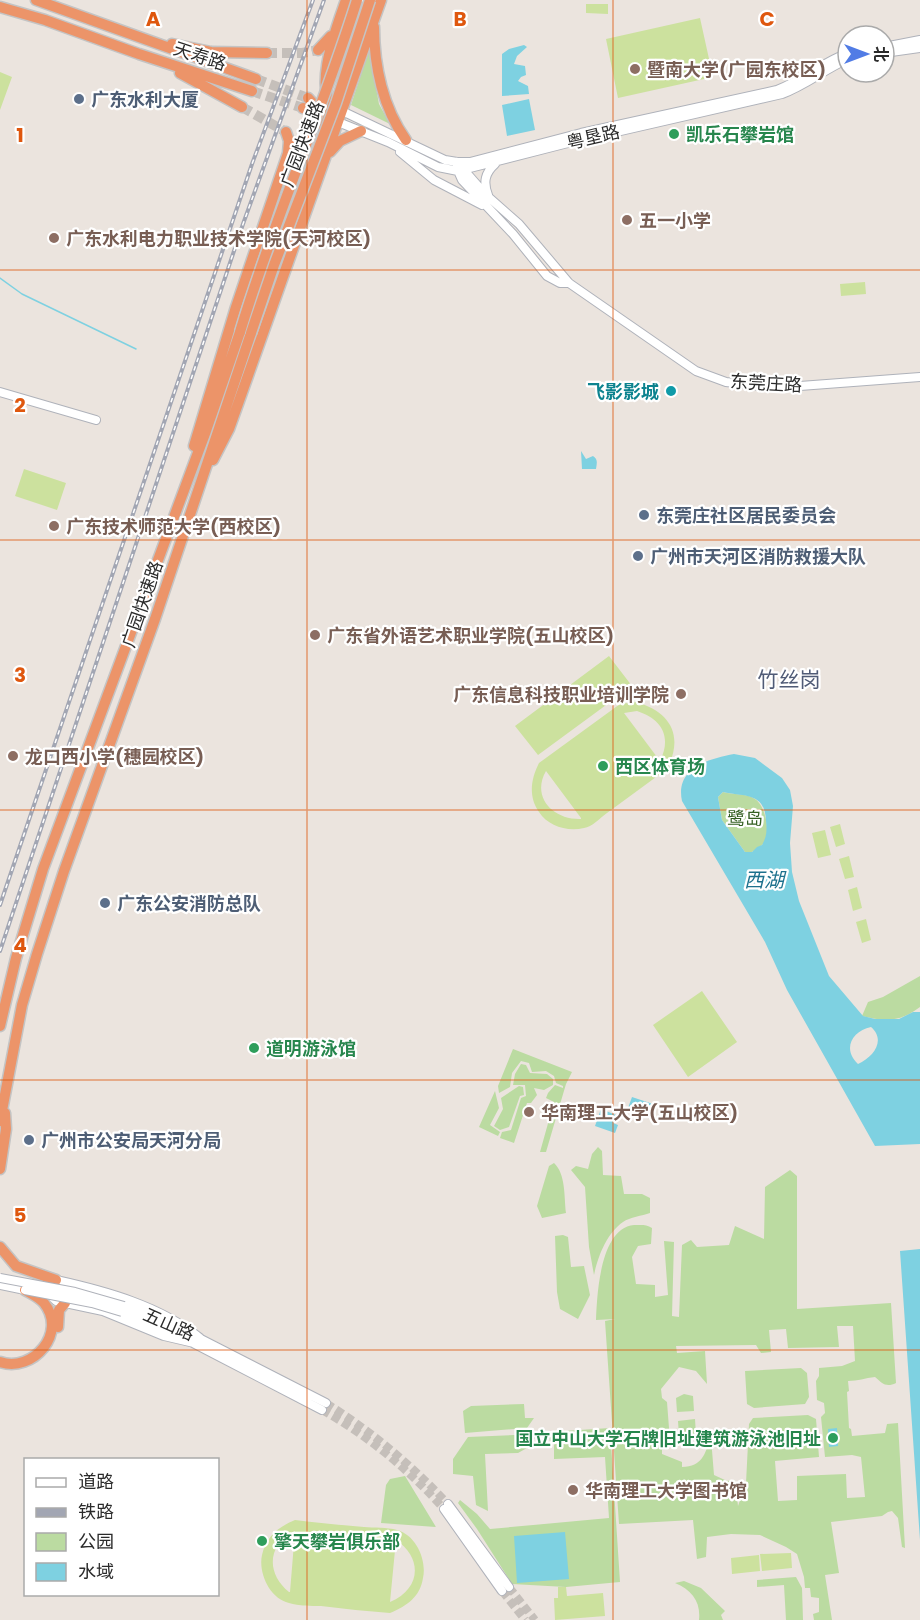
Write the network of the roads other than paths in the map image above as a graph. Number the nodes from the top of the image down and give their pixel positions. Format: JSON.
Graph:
{"nodes":[{"id":1,"x":36,"y":0,"type":"edge"},
{"id":2,"x":346,"y":0,"type":"edge"},
{"id":3,"x":357,"y":0,"type":"edge"},
{"id":4,"x":370,"y":0,"type":"edge"},
{"id":5,"x":381,"y":0,"type":"edge"},
{"id":6,"x":0,"y":7,"type":"edge"},
{"id":7,"x":67,"y":11,"type":"junction"},
{"id":8,"x":374,"y":20,"type":"junction"},
{"id":9,"x":61,"y":26,"type":"junction"},
{"id":10,"x":336,"y":29,"type":"junction"},
{"id":11,"x":143,"y":39,"type":"junction"},
{"id":12,"x":920,"y":40,"type":"edge"},
{"id":13,"x":366,"y":42,"type":"junction"},
{"id":14,"x":896,"y":45,"type":"edge"},
{"id":15,"x":920,"y":48,"type":"edge"},
{"id":16,"x":318,"y":50,"type":"tunnel mouth"},
{"id":17,"x":896,"y":51,"type":"edge"},
{"id":18,"x":267,"y":53,"type":"tunnel mouth"},
{"id":19,"x":139,"y":54,"type":"junction"},
{"id":20,"x":836,"y":58,"type":"edge"},
{"id":21,"x":836,"y":65,"type":"edge"},
{"id":22,"x":256,"y":79,"type":"tunnel mouth"},
{"id":23,"x":352,"y":83,"type":"junction"},
{"id":24,"x":252,"y":91,"type":"tunnel mouth"},
{"id":25,"x":306,"y":103,"type":"tunnel mouth"},
{"id":26,"x":242,"y":107,"type":"tunnel mouth"},
{"id":27,"x":323,"y":110,"type":"junction"},
{"id":28,"x":340,"y":117,"type":"junction"},
{"id":29,"x":361,"y":131,"type":"junction"},
{"id":30,"x":286,"y":132,"type":"dead end"},
{"id":31,"x":406,"y":140,"type":"junction"},
{"id":32,"x":388,"y":142,"type":"junction"},
{"id":33,"x":323,"y":162,"type":"junction"},
{"id":34,"x":498,"y":162,"type":"junction"},
{"id":35,"x":460,"y":168,"type":"junction"},
{"id":36,"x":276,"y":185,"type":"junction"},
{"id":37,"x":310,"y":198,"type":"junction"},
{"id":38,"x":489,"y":198,"type":"junction"},
{"id":39,"x":489,"y":209,"type":"junction"},
{"id":40,"x":261,"y":229,"type":"junction"},
{"id":41,"x":294,"y":242,"type":"junction"},
{"id":42,"x":569,"y":283,"type":"junction"},
{"id":43,"x":245,"y":332,"type":"junction"},
{"id":44,"x":920,"y":377,"type":"edge"},
{"id":45,"x":0,"y":392,"type":"edge"},
{"id":46,"x":96,"y":420,"type":"dead end"},
{"id":47,"x":189,"y":476,"type":"junction"},
{"id":48,"x":201,"y":481,"type":"junction"},
{"id":49,"x":0,"y":1026,"type":"edge"},
{"id":50,"x":5,"y":1095,"type":"junction"},
{"id":51,"x":0,"y":1121,"type":"edge"},
{"id":52,"x":0,"y":1169,"type":"edge"},
{"id":53,"x":0,"y":1247,"type":"edge"},
{"id":54,"x":0,"y":1278,"type":"edge"},
{"id":55,"x":56,"y":1280,"type":"junction"},
{"id":56,"x":0,"y":1285,"type":"edge"},
{"id":57,"x":25,"y":1290,"type":"junction"},
{"id":58,"x":65,"y":1303,"type":"junction"},
{"id":59,"x":123,"y":1309,"type":"junction"},
{"id":60,"x":197,"y":1341,"type":"junction"},
{"id":61,"x":0,"y":1362,"type":"edge"},
{"id":62,"x":0,"y":1370,"type":"edge"},
{"id":63,"x":324,"y":1406,"type":"tunnel mouth"},
{"id":64,"x":446,"y":1506,"type":"tunnel mouth"},
{"id":65,"x":505,"y":1589,"type":"tunnel mouth"}],
"edges":[{"from":1,"to":7,"type":"highway","name":"天寿路"},
{"from":2,"to":10,"type":"highway"},
{"from":3,"to":43,"type":"highway","name":"广园快速路","bridge":true},
{"from":4,"to":43,"type":"highway","name":"广园快速路","bridge":true},
{"from":5,"to":8,"type":"highway"},
{"from":6,"to":9,"type":"highway","name":"天寿路"},
{"from":7,"to":9,"type":"highway"},
{"from":7,"to":11,"type":"highway","name":"天寿路"},
{"from":8,"to":13,"type":"highway"},
{"from":8,"to":31,"type":"highway"},
{"from":9,"to":19,"type":"highway","name":"天寿路"},
{"from":10,"to":13,"type":"highway"},
{"from":10,"to":16,"type":"highway"},
{"from":10,"to":27,"type":"highway"},
{"from":11,"to":18,"type":"highway"},
{"from":11,"to":22,"type":"highway","name":"天寿路"},
{"from":12,"to":14,"type":"main road"},
{"from":13,"to":23,"type":"highway"},
{"from":15,"to":17,"type":"main road"},
{"from":19,"to":24,"type":"highway","name":"天寿路"},
{"from":19,"to":26,"type":"highway"},
{"from":20,"to":35,"type":"main road","name":"粤垦路"},
{"from":21,"to":34,"type":"main road","name":"粤垦路"},
{"from":23,"to":27,"type":"highway"},
{"from":23,"to":28,"type":"highway"},
{"from":25,"to":27,"type":"highway"},
{"from":27,"to":28,"type":"highway"},
{"from":27,"to":33,"type":"highway"},
{"from":28,"to":29,"type":"main road","name":"粤垦路"},
{"from":28,"to":31,"type":"main road","name":"粤垦路"},
{"from":28,"to":33,"type":"highway"},
{"from":29,"to":32,"type":"main road","name":"粤垦路"},
{"from":29,"to":33,"type":"highway"},
{"from":30,"to":36,"type":"highway"},
{"from":31,"to":35,"type":"main road","name":"粤垦路"},
{"from":32,"to":35,"type":"main road","name":"粤垦路"},
{"from":32,"to":39,"type":"main road"},
{"from":33,"to":37,"type":"highway"},
{"from":34,"to":35,"type":"main road","name":"粤垦路"},
{"from":34,"to":38,"type":"main road"},
{"from":35,"to":38,"type":"main road","name":"东莞庄路"},
{"from":35,"to":39,"type":"main road","name":"东莞庄路"},
{"from":36,"to":37,"type":"highway"},
{"from":36,"to":40,"type":"highway"},
{"from":37,"to":41,"type":"highway"},
{"from":38,"to":42,"type":"main road","name":"东莞庄路"},
{"from":39,"to":42,"type":"main road","name":"东莞庄路"},
{"from":40,"to":41,"type":"highway"},
{"from":40,"to":47,"type":"highway"},
{"from":41,"to":48,"type":"highway"},
{"from":42,"to":44,"type":"main road","name":"东莞庄路"},
{"from":43,"to":47,"type":"highway","name":"广园快速路"},
{"from":43,"to":48,"type":"highway","name":"广园快速路"},
{"from":45,"to":46,"type":"main road"},
{"from":47,"to":49,"type":"highway","name":"广园快速路"},
{"from":48,"to":50,"type":"highway","name":"广园快速路"},
{"from":50,"to":51,"type":"highway","name":"广园快速路"},
{"from":50,"to":52,"type":"highway"},
{"from":53,"to":55,"type":"highway"},
{"from":54,"to":59,"type":"main road","name":"五山路","bridge":true},
{"from":55,"to":58,"type":"main road"},
{"from":55,"to":60,"type":"main road"},
{"from":56,"to":57,"type":"main road","name":"五山路"},
{"from":57,"to":59,"type":"main road","name":"五山路","bridge":true},
{"from":57,"to":61,"type":"highway"},
{"from":58,"to":60,"type":"main road"},
{"from":58,"to":62,"type":"highway"},
{"from":59,"to":60,"type":"main road","name":"五山路"},
{"from":60,"to":63,"type":"main road","name":"五山路"},
{"from":64,"to":65,"type":"main road"}]}
